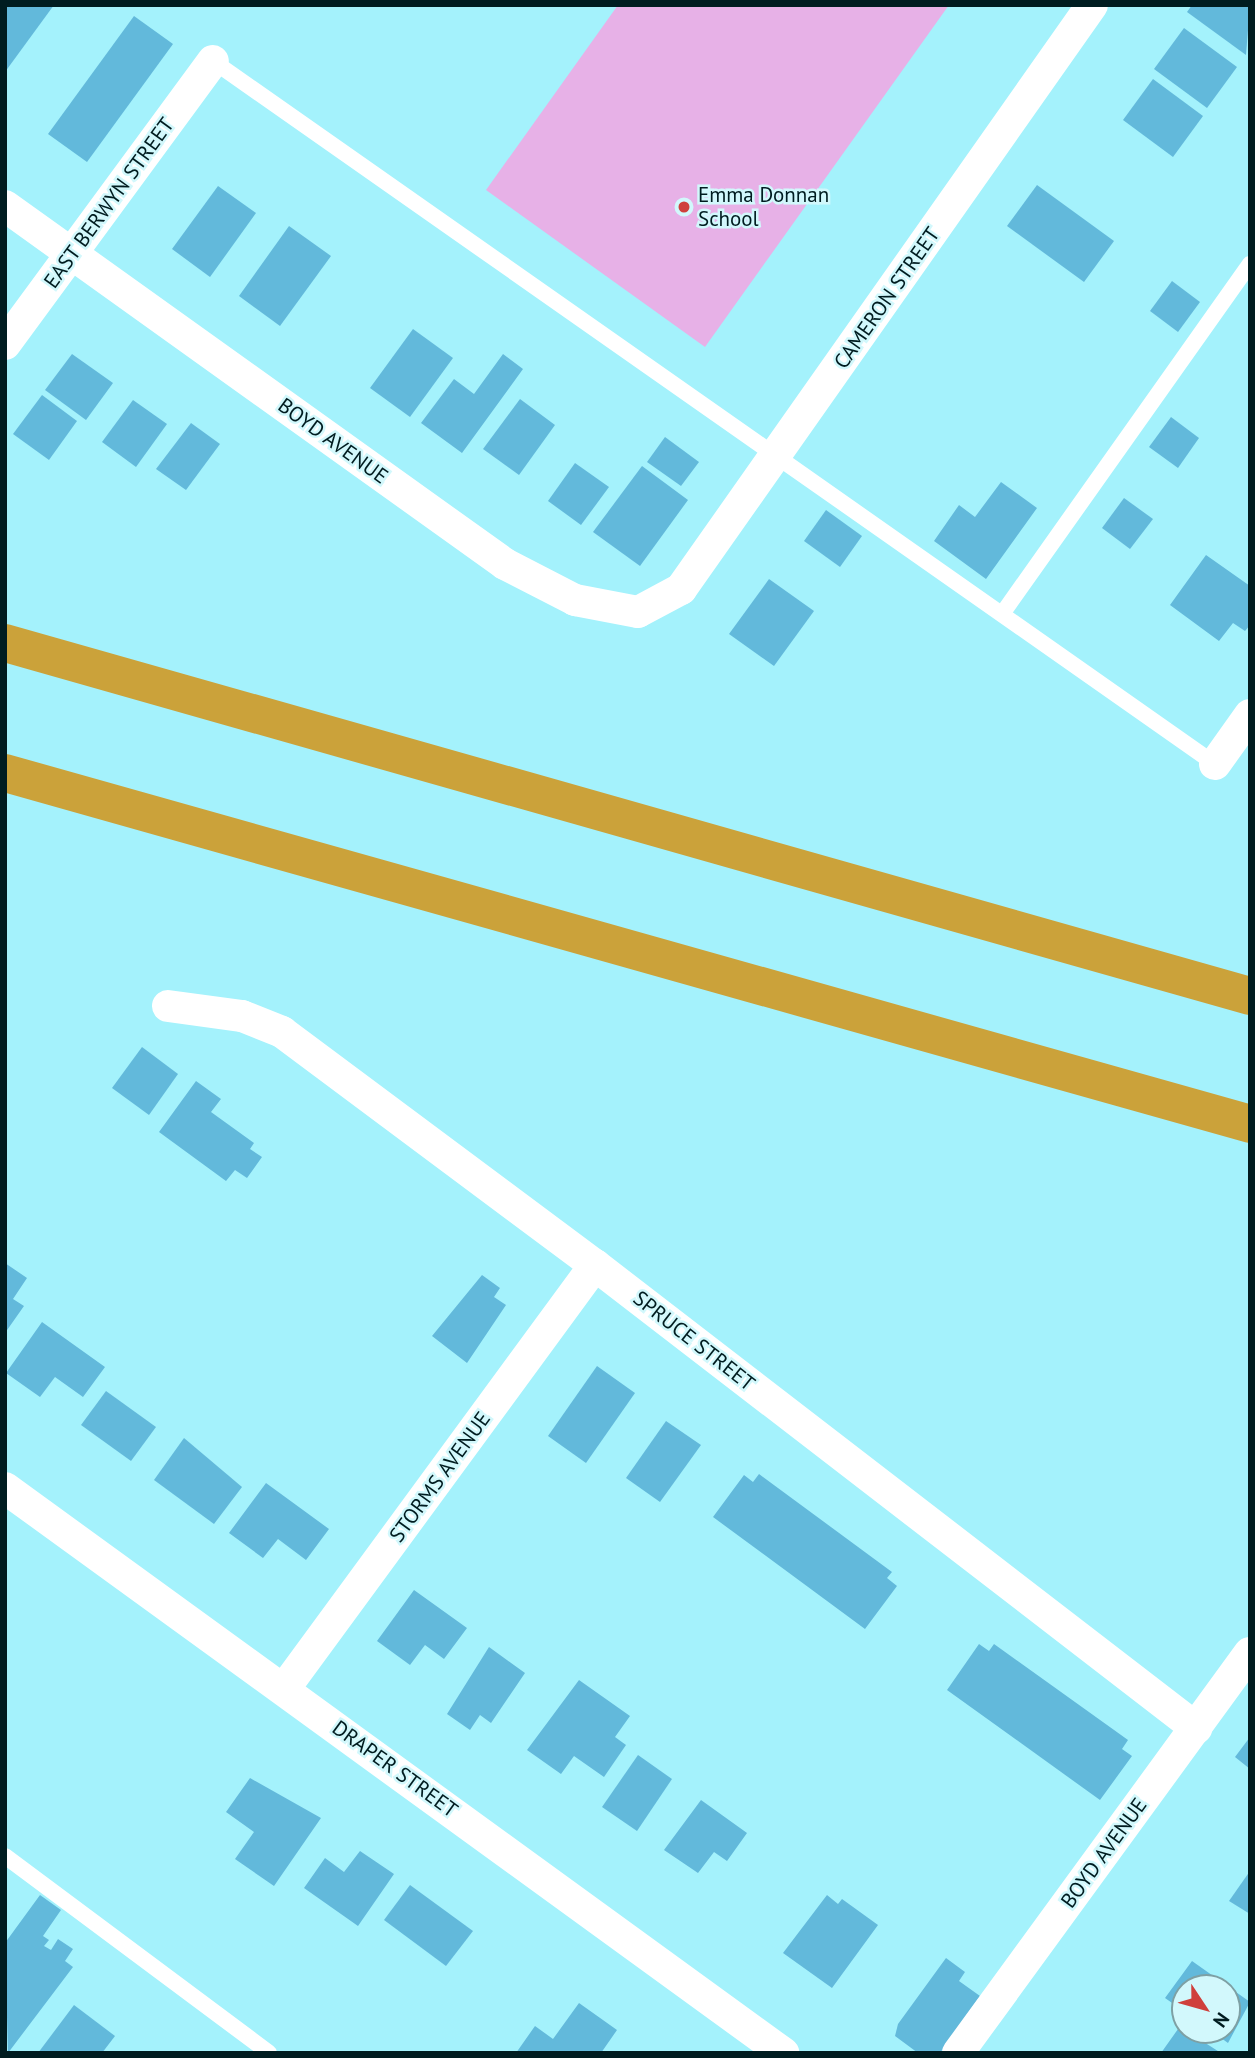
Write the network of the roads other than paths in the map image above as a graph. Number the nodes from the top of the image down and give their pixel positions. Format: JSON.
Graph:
{"nodes":[{"id":1,"x":1092,"y":5,"type":"edge"},
{"id":2,"x":213,"y":61,"type":"joint"},
{"id":3,"x":5,"y":206,"type":"edge"},
{"id":4,"x":72,"y":254,"type":"junction"},
{"id":5,"x":1250,"y":264,"type":"edge"},
{"id":6,"x":5,"y":344,"type":"edge"},
{"id":7,"x":776,"y":456,"type":"junction"},
{"id":8,"x":681,"y":589,"type":"joint"},
{"id":9,"x":1002,"y":614,"type":"junction"},
{"id":10,"x":5,"y":643,"type":"edge"},
{"id":11,"x":1250,"y":715,"type":"edge"},
{"id":12,"x":1215,"y":764,"type":"joint"},
{"id":13,"x":5,"y":773,"type":"edge"},
{"id":14,"x":1250,"y":996,"type":"edge"},
{"id":15,"x":168,"y":1006,"type":"dead end"},
{"id":16,"x":1250,"y":1124,"type":"edge"},
{"id":17,"x":595,"y":1265,"type":"junction"},
{"id":18,"x":5,"y":1488,"type":"edge"},
{"id":19,"x":1250,"y":1653,"type":"edge"},
{"id":20,"x":284,"y":1689,"type":"junction"},
{"id":21,"x":1196,"y":1728,"type":"junction"},
{"id":22,"x":5,"y":1856,"type":"edge"},
{"id":23,"x":269,"y":2053,"type":"edge"},
{"id":24,"x":783,"y":2053,"type":"edge"},
{"id":25,"x":958,"y":2053,"type":"edge"}],
"edges":[{"from":1,"to":7,"type":"street","name":"CAMERON STREET"},
{"from":2,"to":4,"type":"street","name":"EAST BERWYN STREET"},
{"from":2,"to":7,"type":"lane"},
{"from":3,"to":4,"type":"street","name":"BOYD AVENUE"},
{"from":4,"to":6,"type":"street","name":"EAST BERWYN STREET"},
{"from":4,"to":8,"type":"street","name":"BOYD AVENUE"},
{"from":5,"to":9,"type":"lane"},
{"from":7,"to":8,"type":"street","name":"CAMERON STREET"},
{"from":7,"to":9,"type":"lane"},
{"from":9,"to":12,"type":"lane"},
{"from":10,"to":14,"type":"highway"},
{"from":11,"to":12,"type":"street"},
{"from":13,"to":16,"type":"highway"},
{"from":15,"to":17,"type":"street","name":"SPRUCE STREET"},
{"from":17,"to":20,"type":"street","name":"STORMS AVENUE"},
{"from":17,"to":21,"type":"street","name":"SPRUCE STREET"},
{"from":18,"to":20,"type":"street","name":"DRAPER STREET"},
{"from":19,"to":21,"type":"street","name":"BOYD AVENUE"},
{"from":20,"to":24,"type":"street","name":"DRAPER STREET"},
{"from":21,"to":25,"type":"street","name":"BOYD AVENUE"},
{"from":22,"to":23,"type":"lane"}]}
